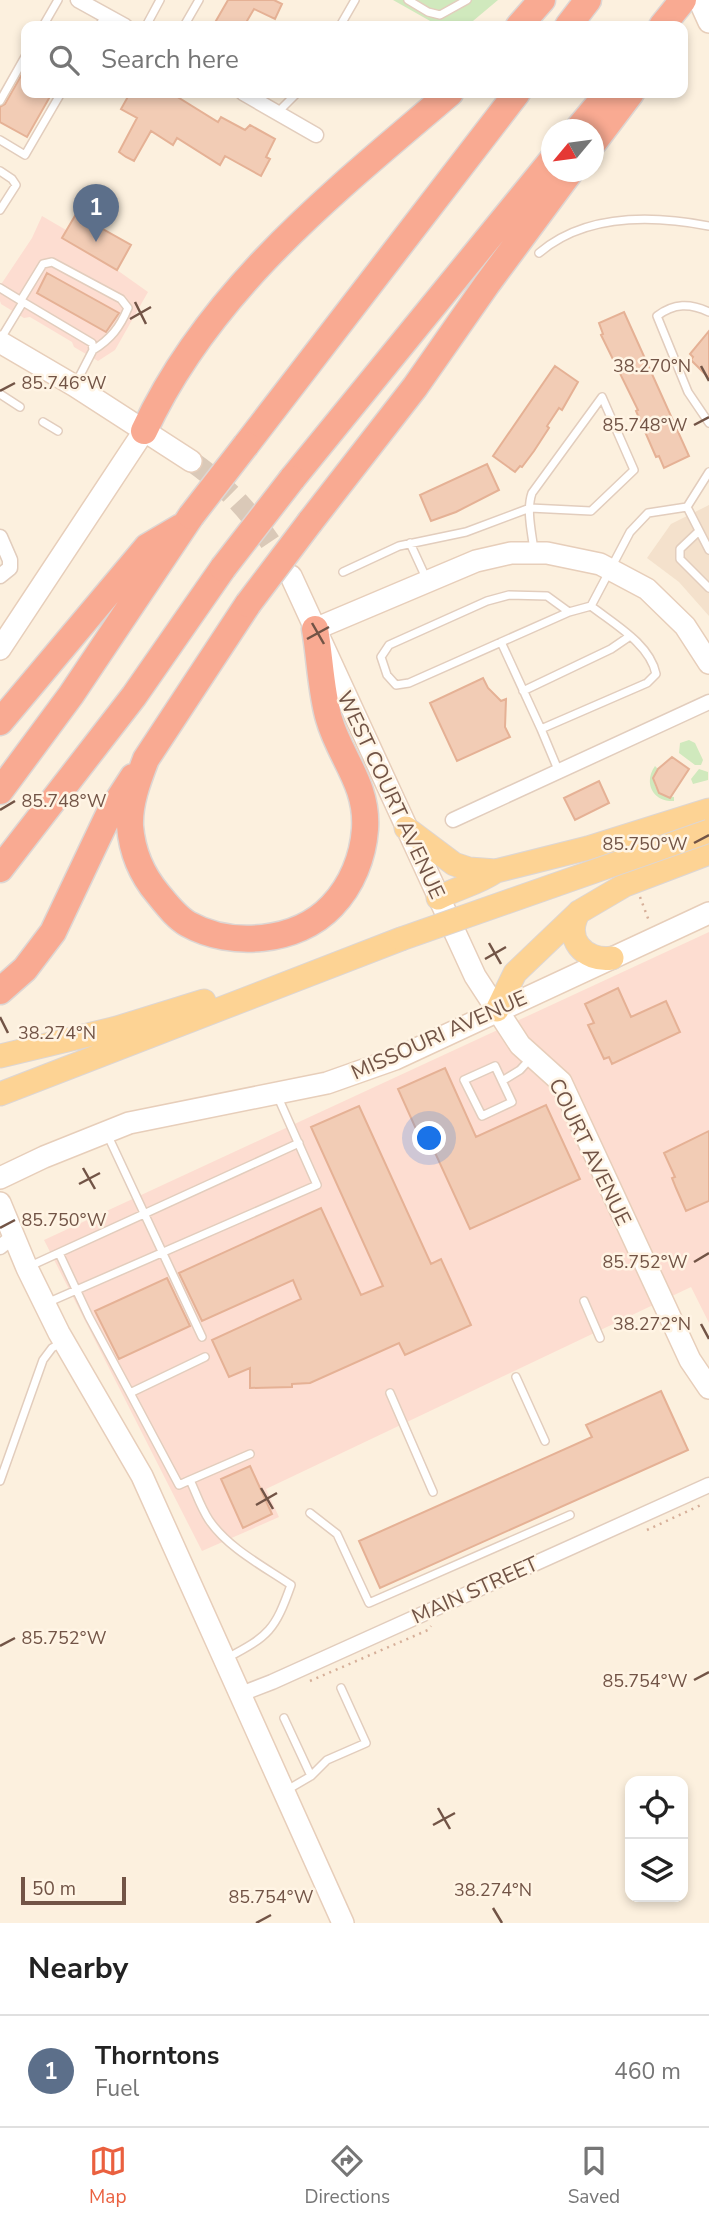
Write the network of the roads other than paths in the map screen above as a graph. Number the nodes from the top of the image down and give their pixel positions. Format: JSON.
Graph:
{"nodes":[{"id":1,"x":58,"y":0,"type":"edge"},
{"id":2,"x":78,"y":0,"type":"edge"},
{"id":3,"x":160,"y":0,"type":"edge"},
{"id":4,"x":199,"y":0,"type":"edge"},
{"id":5,"x":355,"y":0,"type":"edge"},
{"id":6,"x":408,"y":0,"type":"edge"},
{"id":7,"x":467,"y":0,"type":"edge"},
{"id":8,"x":542,"y":0,"type":"edge"},
{"id":9,"x":588,"y":0,"type":"edge"},
{"id":10,"x":684,"y":0,"type":"edge"},
{"id":11,"x":699,"y":0,"type":"edge"},
{"id":12,"x":46,"y":21,"type":"edge"},
{"id":13,"x":102,"y":21,"type":"edge"},
{"id":14,"x":149,"y":21,"type":"edge"},
{"id":15,"x":187,"y":21,"type":"edge"},
{"id":16,"x":343,"y":21,"type":"edge"},
{"id":17,"x":523,"y":21,"type":"edge"},
{"id":18,"x":572,"y":21,"type":"edge"},
{"id":19,"x":666,"y":21,"type":"edge"},
{"id":20,"x":709,"y":22,"type":"edge"},
{"id":21,"x":21,"y":64,"type":"edge"},
{"id":22,"x":58,"y":98,"type":"edge"},
{"id":23,"x":252,"y":98,"type":"edge"},
{"id":24,"x":292,"y":98,"type":"edge"},
{"id":25,"x":444,"y":98,"type":"edge"},
{"id":26,"x":513,"y":98,"type":"edge"},
{"id":27,"x":604,"y":98,"type":"edge"},
{"id":28,"x":627,"y":98,"type":"edge"},
{"id":29,"x":0,"y":102,"type":"edge"},
{"id":30,"x":277,"y":112,"type":"junction"},
{"id":31,"x":586,"y":119,"type":"edge"},
{"id":32,"x":604,"y":128,"type":"edge"},
{"id":33,"x":316,"y":135,"type":"dead end"},
{"id":34,"x":0,"y":140,"type":"edge"},
{"id":35,"x":0,"y":171,"type":"edge"},
{"id":36,"x":541,"y":172,"type":"edge"},
{"id":37,"x":563,"y":182,"type":"edge"},
{"id":38,"x":0,"y":210,"type":"edge"},
{"id":39,"x":709,"y":226,"type":"edge"},
{"id":40,"x":539,"y":253,"type":"dead end"},
{"id":41,"x":0,"y":288,"type":"edge"},
{"id":42,"x":22,"y":301,"type":"junction"},
{"id":43,"x":709,"y":312,"type":"edge"},
{"id":44,"x":0,"y":341,"type":"edge"},
{"id":45,"x":93,"y":350,"type":"junction"},
{"id":46,"x":75,"y":386,"type":"junction"},
{"id":47,"x":0,"y":394,"type":"edge"},
{"id":48,"x":20,"y":407,"type":"dead end"},
{"id":49,"x":43,"y":422,"type":"dead end"},
{"id":50,"x":709,"y":423,"type":"edge"},
{"id":51,"x":144,"y":430,"type":"junction"},
{"id":52,"x":58,"y":431,"type":"dead end"},
{"id":53,"x":191,"y":461,"type":"tunnel mouth"},
{"id":54,"x":709,"y":472,"type":"edge"},
{"id":55,"x":687,"y":507,"type":"junction"},
{"id":56,"x":530,"y":508,"type":"junction"},
{"id":57,"x":189,"y":520,"type":"junction"},
{"id":58,"x":699,"y":531,"type":"junction"},
{"id":59,"x":0,"y":537,"type":"edge"},
{"id":60,"x":410,"y":543,"type":"junction"},
{"id":61,"x":709,"y":550,"type":"edge"},
{"id":62,"x":534,"y":552,"type":"junction"},
{"id":63,"x":611,"y":569,"type":"junction"},
{"id":64,"x":344,"y":572,"type":"dead end"},
{"id":65,"x":0,"y":576,"type":"edge"},
{"id":66,"x":291,"y":576,"type":"tunnel mouth"},
{"id":67,"x":428,"y":581,"type":"junction"},
{"id":68,"x":709,"y":588,"type":"edge"},
{"id":69,"x":591,"y":606,"type":"junction"},
{"id":70,"x":569,"y":612,"type":"junction"},
{"id":71,"x":316,"y":629,"type":"junction"},
{"id":72,"x":630,"y":636,"type":"junction"},
{"id":73,"x":501,"y":642,"type":"junction"},
{"id":74,"x":0,"y":649,"type":"edge"},
{"id":75,"x":709,"y":663,"type":"edge"},
{"id":76,"x":523,"y":691,"type":"junction"},
{"id":77,"x":708,"y":706,"type":"edge"},
{"id":78,"x":0,"y":722,"type":"edge"},
{"id":79,"x":167,"y":723,"type":"junction"},
{"id":80,"x":541,"y":729,"type":"junction"},
{"id":81,"x":559,"y":772,"type":"junction"},
{"id":82,"x":0,"y":791,"type":"edge"},
{"id":83,"x":709,"y":810,"type":"edge"},
{"id":84,"x":453,"y":820,"type":"dead end"},
{"id":85,"x":407,"y":828,"type":"junction"},
{"id":86,"x":709,"y":831,"type":"edge"},
{"id":87,"x":709,"y":853,"type":"edge"},
{"id":88,"x":0,"y":869,"type":"edge"},
{"id":89,"x":496,"y":871,"type":"junction"},
{"id":90,"x":438,"y":898,"type":"junction"},
{"id":91,"x":579,"y":912,"type":"junction"},
{"id":92,"x":709,"y":913,"type":"edge"},
{"id":93,"x":401,"y":939,"type":"junction"},
{"id":94,"x":612,"y":958,"type":"junction"},
{"id":95,"x":0,"y":991,"type":"edge"},
{"id":96,"x":498,"y":1010,"type":"junction"},
{"id":97,"x":0,"y":1056,"type":"edge"},
{"id":98,"x":532,"y":1057,"type":"junction"},
{"id":99,"x":502,"y":1080,"type":"junction"},
{"id":100,"x":276,"y":1093,"type":"junction"},
{"id":101,"x":0,"y":1094,"type":"edge"},
{"id":102,"x":106,"y":1132,"type":"junction"},
{"id":103,"x":299,"y":1143,"type":"junction"},
{"id":104,"x":0,"y":1178,"type":"edge"},
{"id":105,"x":0,"y":1202,"type":"edge"},
{"id":106,"x":145,"y":1214,"type":"junction"},
{"id":107,"x":7,"y":1241,"type":"edge"},
{"id":108,"x":59,"y":1253,"type":"junction"},
{"id":109,"x":163,"y":1253,"type":"junction"},
{"id":110,"x":27,"y":1268,"type":"junction"},
{"id":111,"x":76,"y":1290,"type":"junction"},
{"id":112,"x":584,"y":1301,"type":"dead end"},
{"id":113,"x":45,"y":1304,"type":"junction"},
{"id":114,"x":202,"y":1337,"type":"dead end"},
{"id":115,"x":600,"y":1338,"type":"dead end"},
{"id":116,"x":64,"y":1342,"type":"junction"},
{"id":117,"x":205,"y":1357,"type":"dead end"},
{"id":118,"x":516,"y":1377,"type":"dead end"},
{"id":119,"x":709,"y":1388,"type":"edge"},
{"id":120,"x":130,"y":1393,"type":"junction"},
{"id":121,"x":390,"y":1393,"type":"dead end"},
{"id":122,"x":545,"y":1441,"type":"dead end"},
{"id":123,"x":250,"y":1454,"type":"dead end"},
{"id":124,"x":190,"y":1480,"type":"junction"},
{"id":125,"x":0,"y":1481,"type":"edge"},
{"id":126,"x":709,"y":1485,"type":"edge"},
{"id":127,"x":433,"y":1492,"type":"dead end"},
{"id":128,"x":310,"y":1513,"type":"dead end"},
{"id":129,"x":570,"y":1515,"type":"dead end"},
{"id":130,"x":226,"y":1658,"type":"junction"},
{"id":131,"x":341,"y":1688,"type":"dead end"},
{"id":132,"x":241,"y":1694,"type":"junction"},
{"id":133,"x":284,"y":1718,"type":"dead end"},
{"id":134,"x":311,"y":1776,"type":"junction"},
{"id":135,"x":284,"y":1792,"type":"junction"},
{"id":136,"x":343,"y":1923,"type":"edge"}],
"edges":[{"from":1,"to":12,"type":"lane"},
{"from":2,"to":13,"type":"street"},
{"from":3,"to":14,"type":"lane"},
{"from":4,"to":15,"type":"lane"},
{"from":5,"to":16,"type":"lane"},
{"from":6,"to":7,"type":"lane"},
{"from":8,"to":17,"type":"highway"},
{"from":9,"to":18,"type":"highway"},
{"from":10,"to":19,"type":"highway"},
{"from":11,"to":20,"type":"street"},
{"from":21,"to":29,"type":"lane"},
{"from":22,"to":34,"type":"lane"},
{"from":23,"to":30,"type":"street"},
{"from":24,"to":30,"type":"lane"},
{"from":25,"to":51,"type":"highway"},
{"from":26,"to":57,"type":"highway","bridge":true},
{"from":27,"to":31,"type":"highway"},
{"from":28,"to":32,"type":"highway"},
{"from":30,"to":33,"type":"street"},
{"from":35,"to":38,"type":"lane"},
{"from":36,"to":88,"type":"highway","bridge":true},
{"from":37,"to":79,"type":"highway","bridge":true},
{"from":39,"to":40,"type":"lane"},
{"from":41,"to":42,"type":"lane"},
{"from":42,"to":44,"type":"lane"},
{"from":42,"to":45,"type":"lane"},
{"from":42,"to":45,"type":"lane"},
{"from":43,"to":50,"type":"lane"},
{"from":44,"to":46,"type":"street"},
{"from":45,"to":46,"type":"lane"},
{"from":46,"to":51,"type":"street"},
{"from":47,"to":48,"type":"lane"},
{"from":49,"to":52,"type":"lane"},
{"from":51,"to":53,"type":"street"},
{"from":51,"to":74,"type":"street"},
{"from":54,"to":55,"type":"lane"},
{"from":55,"to":58,"type":"lane"},
{"from":55,"to":63,"type":"lane"},
{"from":56,"to":56,"type":"lane"},
{"from":56,"to":60,"type":"lane"},
{"from":56,"to":62,"type":"lane"},
{"from":57,"to":78,"type":"highway"},
{"from":57,"to":82,"type":"highway"},
{"from":58,"to":61,"type":"lane"},
{"from":58,"to":68,"type":"lane"},
{"from":59,"to":65,"type":"street"},
{"from":60,"to":64,"type":"lane"},
{"from":60,"to":67,"type":"lane"},
{"from":62,"to":63,"type":"street"},
{"from":62,"to":67,"type":"street"},
{"from":63,"to":69,"type":"lane"},
{"from":63,"to":75,"type":"street"},
{"from":66,"to":71,"type":"street","name":"WEST COURT AVENUE"},
{"from":67,"to":71,"type":"street"},
{"from":69,"to":70,"type":"lane"},
{"from":69,"to":72,"type":"lane"},
{"from":70,"to":73,"type":"lane"},
{"from":70,"to":73,"type":"lane"},
{"from":71,"to":79,"type":"highway"},
{"from":71,"to":85,"type":"street","name":"WEST COURT AVENUE"},
{"from":72,"to":76,"type":"lane"},
{"from":72,"to":80,"type":"lane"},
{"from":73,"to":76,"type":"lane"},
{"from":76,"to":80,"type":"lane"},
{"from":77,"to":81,"type":"street"},
{"from":79,"to":95,"type":"highway"},
{"from":80,"to":81,"type":"lane"},
{"from":81,"to":84,"type":"street"},
{"from":83,"to":89,"type":"main road"},
{"from":85,"to":89,"type":"main road"},
{"from":85,"to":90,"type":"street","name":"WEST COURT AVENUE"},
{"from":86,"to":93,"type":"main road","bridge":true},
{"from":87,"to":91,"type":"main road"},
{"from":89,"to":90,"type":"main road"},
{"from":90,"to":96,"type":"street","name":"WEST COURT AVENUE"},
{"from":91,"to":94,"type":"main road"},
{"from":91,"to":96,"type":"main road"},
{"from":92,"to":94,"type":"street","name":"MISSOURI AVENUE"},
{"from":93,"to":97,"type":"main road"},
{"from":93,"to":101,"type":"main road"},
{"from":94,"to":96,"type":"street","name":"MISSOURI AVENUE"},
{"from":96,"to":98,"type":"street","name":"COURT AVENUE"},
{"from":96,"to":100,"type":"street","name":"MISSOURI AVENUE"},
{"from":98,"to":99,"type":"lane"},
{"from":98,"to":119,"type":"street","name":"COURT AVENUE"},
{"from":99,"to":99,"type":"lane"},
{"from":100,"to":102,"type":"street","name":"MISSOURI AVENUE"},
{"from":100,"to":103,"type":"lane"},
{"from":102,"to":104,"type":"street","name":"MISSOURI AVENUE"},
{"from":102,"to":106,"type":"lane"},
{"from":103,"to":106,"type":"lane"},
{"from":103,"to":109,"type":"lane"},
{"from":105,"to":107,"type":"street"},
{"from":106,"to":108,"type":"lane"},
{"from":106,"to":109,"type":"lane"},
{"from":107,"to":110,"type":"street"},
{"from":108,"to":110,"type":"lane"},
{"from":108,"to":111,"type":"lane"},
{"from":109,"to":111,"type":"lane"},
{"from":109,"to":114,"type":"lane"},
{"from":110,"to":113,"type":"street"},
{"from":111,"to":113,"type":"lane"},
{"from":111,"to":120,"type":"lane"},
{"from":112,"to":115,"type":"lane"},
{"from":113,"to":116,"type":"street"},
{"from":116,"to":125,"type":"lane"},
{"from":116,"to":130,"type":"street"},
{"from":117,"to":120,"type":"lane"},
{"from":118,"to":122,"type":"lane"},
{"from":120,"to":124,"type":"lane"},
{"from":121,"to":127,"type":"lane"},
{"from":123,"to":124,"type":"lane"},
{"from":124,"to":130,"type":"lane"},
{"from":126,"to":132,"type":"street","name":"MAIN STREET"},
{"from":128,"to":129,"type":"lane"},
{"from":130,"to":132,"type":"street"},
{"from":131,"to":134,"type":"lane"},
{"from":132,"to":135,"type":"street"},
{"from":133,"to":134,"type":"lane"},
{"from":134,"to":135,"type":"lane"},
{"from":135,"to":136,"type":"street"}]}
